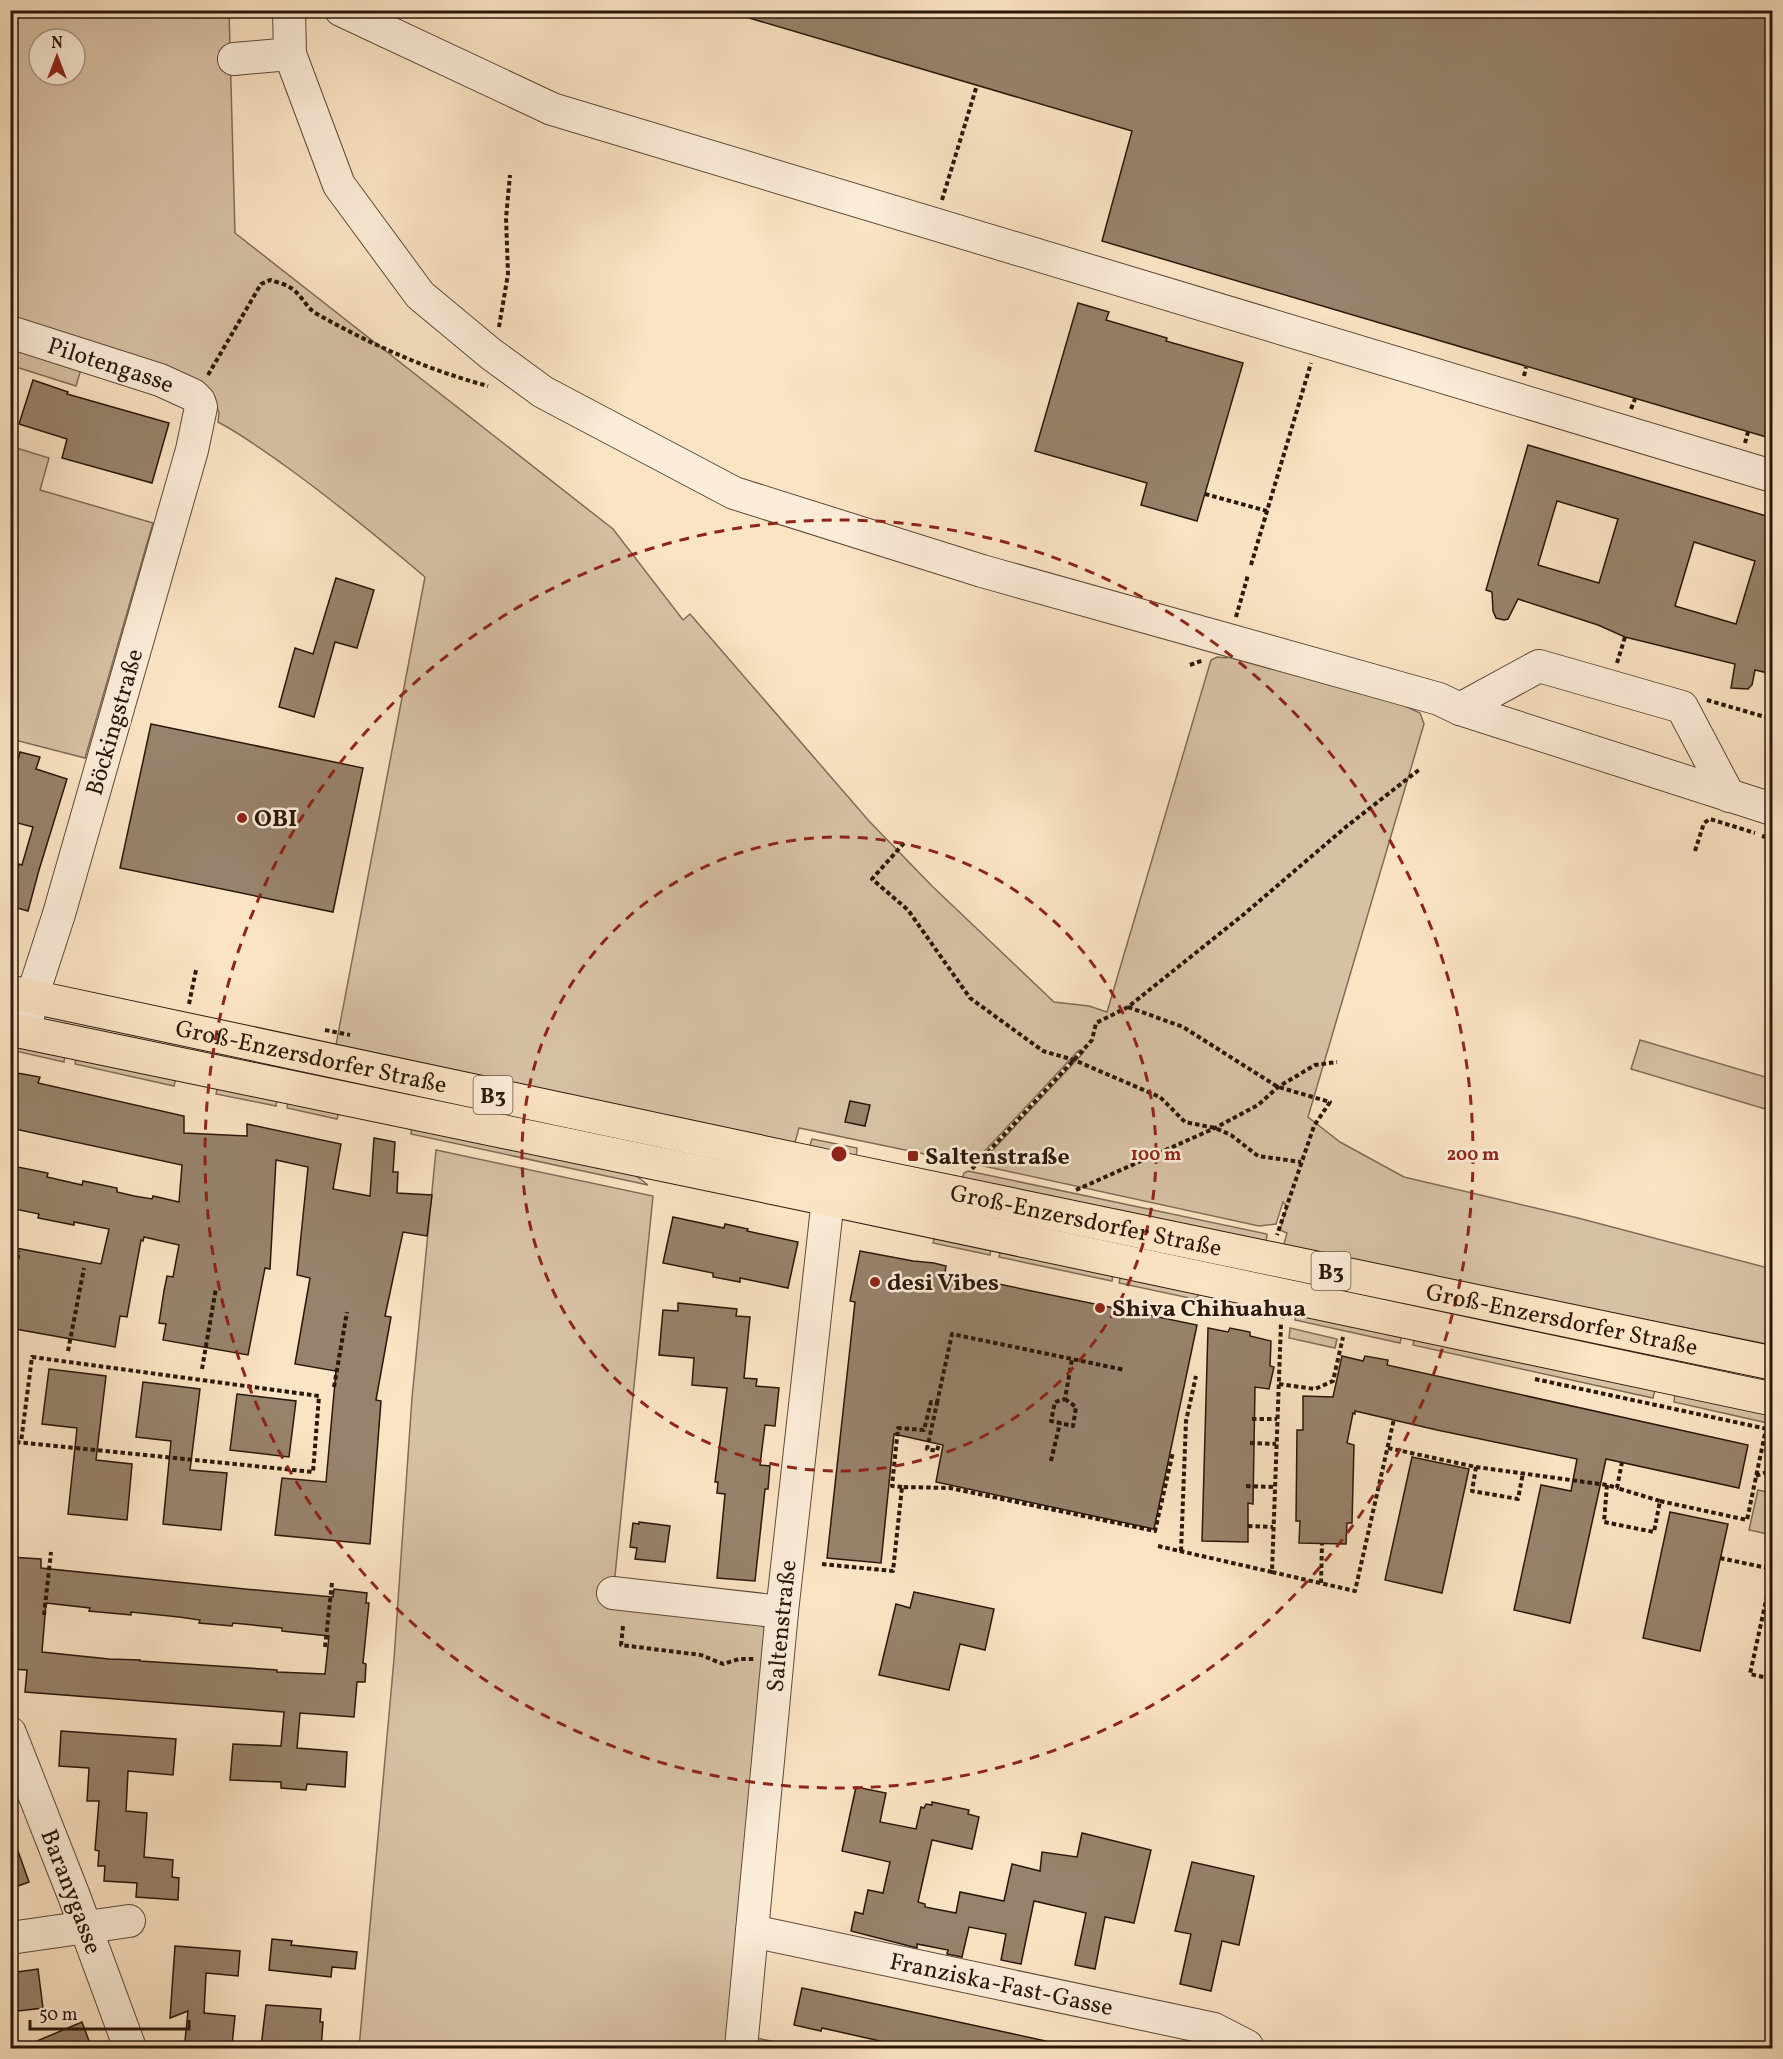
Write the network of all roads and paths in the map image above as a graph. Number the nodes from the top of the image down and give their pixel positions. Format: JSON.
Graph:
{"nodes":[{"id":1,"x":289,"y":10,"type":"edge"},
{"id":2,"x":341,"y":10,"type":"edge"},
{"id":3,"x":290,"y":54,"type":"junction"},
{"id":4,"x":234,"y":59,"type":"dead end"},
{"id":5,"x":976,"y":85,"type":"dead end"},
{"id":6,"x":510,"y":175,"type":"dead end"},
{"id":7,"x":935,"y":224,"type":"junction"},
{"id":8,"x":10,"y":332,"type":"edge"},
{"id":9,"x":1323,"y":341,"type":"junction"},
{"id":10,"x":487,"y":351,"type":"junction"},
{"id":11,"x":498,"y":387,"type":"dead end"},
{"id":12,"x":197,"y":403,"type":"junction"},
{"id":13,"x":1773,"y":476,"type":"edge"},
{"id":14,"x":1205,"y":494,"type":"dead end"},
{"id":15,"x":1267,"y":511,"type":"junction"},
{"id":16,"x":1251,"y":565,"type":"dead end"},
{"id":17,"x":1460,"y":710,"type":"junction"},
{"id":18,"x":1420,"y":769,"type":"dead end"},
{"id":19,"x":1729,"y":796,"type":"junction"},
{"id":20,"x":1773,"y":809,"type":"edge"},
{"id":21,"x":1773,"y":839,"type":"edge"},
{"id":22,"x":904,"y":843,"type":"dead end"},
{"id":23,"x":1695,"y":851,"type":"dead end"},
{"id":24,"x":196,"y":970,"type":"dead end"},
{"id":25,"x":21,"y":994,"type":"edge"},
{"id":26,"x":1128,"y":1007,"type":"junction"},
{"id":27,"x":188,"y":1011,"type":"dead end"},
{"id":28,"x":18,"y":1031,"type":"edge"},
{"id":29,"x":1074,"y":1060,"type":"junction"},
{"id":30,"x":1337,"y":1062,"type":"dead end"},
{"id":31,"x":1278,"y":1087,"type":"junction"},
{"id":32,"x":1215,"y":1128,"type":"junction"},
{"id":33,"x":1301,"y":1162,"type":"junction"},
{"id":34,"x":831,"y":1167,"type":"junction"},
{"id":35,"x":972,"y":1169,"type":"dead end"},
{"id":36,"x":1074,"y":1190,"type":"dead end"},
{"id":37,"x":828,"y":1199,"type":"junction"},
{"id":38,"x":19,"y":1251,"type":"dead end"},
{"id":39,"x":1276,"y":1260,"type":"junction"},
{"id":40,"x":84,"y":1268,"type":"dead end"},
{"id":41,"x":216,"y":1288,"type":"dead end"},
{"id":42,"x":10,"y":1296,"type":"edge"},
{"id":43,"x":347,"y":1312,"type":"dead end"},
{"id":44,"x":1281,"y":1323,"type":"dead end"},
{"id":45,"x":1343,"y":1337,"type":"dead end"},
{"id":46,"x":68,"y":1351,"type":"dead end"},
{"id":47,"x":1072,"y":1359,"type":"junction"},
{"id":48,"x":1773,"y":1363,"type":"edge"},
{"id":49,"x":202,"y":1369,"type":"dead end"},
{"id":50,"x":1125,"y":1370,"type":"dead end"},
{"id":51,"x":1196,"y":1376,"type":"dead end"},
{"id":52,"x":1278,"y":1384,"type":"junction"},
{"id":53,"x":334,"y":1387,"type":"dead end"},
{"id":54,"x":1065,"y":1399,"type":"junction"},
{"id":55,"x":937,"y":1404,"type":"junction"},
{"id":56,"x":1769,"y":1414,"type":"edge"},
{"id":57,"x":1252,"y":1419,"type":"dead end"},
{"id":58,"x":1277,"y":1419,"type":"junction"},
{"id":59,"x":1394,"y":1419,"type":"dead end"},
{"id":60,"x":1060,"y":1423,"type":"junction"},
{"id":61,"x":19,"y":1442,"type":"joint"},
{"id":62,"x":1250,"y":1443,"type":"dead end"},
{"id":63,"x":939,"y":1444,"type":"dead end"},
{"id":64,"x":1276,"y":1444,"type":"junction"},
{"id":65,"x":1388,"y":1448,"type":"junction"},
{"id":66,"x":1173,"y":1452,"type":"dead end"},
{"id":67,"x":1052,"y":1461,"type":"dead end"},
{"id":68,"x":1622,"y":1462,"type":"dead end"},
{"id":69,"x":1476,"y":1467,"type":"junction"},
{"id":70,"x":1773,"y":1470,"type":"edge"},
{"id":71,"x":1524,"y":1473,"type":"junction"},
{"id":72,"x":1756,"y":1476,"type":"junction"},
{"id":73,"x":1607,"y":1485,"type":"junction"},
{"id":74,"x":1246,"y":1486,"type":"dead end"},
{"id":75,"x":902,"y":1487,"type":"junction"},
{"id":76,"x":1275,"y":1487,"type":"junction"},
{"id":77,"x":1617,"y":1488,"type":"junction"},
{"id":78,"x":1660,"y":1502,"type":"junction"},
{"id":79,"x":1248,"y":1526,"type":"dead end"},
{"id":80,"x":1273,"y":1527,"type":"junction"},
{"id":81,"x":1322,"y":1544,"type":"dead end"},
{"id":82,"x":1158,"y":1545,"type":"dead end"},
{"id":83,"x":1181,"y":1551,"type":"junction"},
{"id":84,"x":51,"y":1552,"type":"dead end"},
{"id":85,"x":1720,"y":1557,"type":"dead end"},
{"id":86,"x":822,"y":1564,"type":"dead end"},
{"id":87,"x":1773,"y":1571,"type":"edge"},
{"id":88,"x":1272,"y":1572,"type":"junction"},
{"id":89,"x":332,"y":1582,"type":"dead end"},
{"id":90,"x":1321,"y":1583,"type":"junction"},
{"id":91,"x":613,"y":1593,"type":"dead end"},
{"id":92,"x":782,"y":1612,"type":"junction"},
{"id":93,"x":44,"y":1615,"type":"dead end"},
{"id":94,"x":623,"y":1626,"type":"dead end"},
{"id":95,"x":325,"y":1647,"type":"dead end"},
{"id":96,"x":759,"y":1658,"type":"dead end"},
{"id":97,"x":1773,"y":1679,"type":"edge"},
{"id":98,"x":10,"y":1733,"type":"edge"},
{"id":99,"x":129,"y":1921,"type":"dead end"},
{"id":100,"x":85,"y":1927,"type":"junction"},
{"id":101,"x":752,"y":1931,"type":"junction"},
{"id":102,"x":10,"y":1938,"type":"edge"},
{"id":103,"x":1247,"y":2048,"type":"edge"},
{"id":104,"x":130,"y":2049,"type":"edge"},
{"id":105,"x":741,"y":2049,"type":"edge"}],
"edges":[{"from":1,"to":3,"type":"street"},
{"from":2,"to":7,"type":"street"},
{"from":3,"to":4,"type":"street"},
{"from":3,"to":10,"type":"street"},
{"from":5,"to":7,"type":"path"},
{"from":6,"to":10,"type":"path"},
{"from":7,"to":9,"type":"street"},
{"from":8,"to":12,"type":"street","name":"Pilotengasse"},
{"from":9,"to":13,"type":"street"},
{"from":9,"to":15,"type":"path"},
{"from":10,"to":17,"type":"street"},
{"from":11,"to":12,"type":"path"},
{"from":12,"to":25,"type":"street","name":"Böckingstraße"},
{"from":14,"to":15,"type":"path"},
{"from":15,"to":16,"type":"path"},
{"from":17,"to":19,"type":"street"},
{"from":17,"to":19,"type":"street"},
{"from":18,"to":26,"type":"path"},
{"from":19,"to":20,"type":"street"},
{"from":21,"to":23,"type":"path"},
{"from":22,"to":29,"type":"path"},
{"from":24,"to":27,"type":"path"},
{"from":25,"to":28,"type":"street","name":"Böckingstraße"},
{"from":25,"to":34,"type":"main road","name":"Groß-Enzersdorfer Straße","number":"B3"},
{"from":26,"to":29,"type":"path"},
{"from":26,"to":31,"type":"path"},
{"from":28,"to":37,"type":"main road","name":"Groß-Enzersdorfer Straße","number":"B3"},
{"from":29,"to":32,"type":"path"},
{"from":29,"to":35,"type":"path"},
{"from":30,"to":31,"type":"path"},
{"from":31,"to":32,"type":"path"},
{"from":31,"to":33,"type":"path"},
{"from":32,"to":33,"type":"path"},
{"from":32,"to":36,"type":"path"},
{"from":33,"to":39,"type":"path"},
{"from":34,"to":37,"type":"street","name":"Saltenstraße"},
{"from":34,"to":39,"type":"main road","name":"Groß-Enzersdorfer Straße","number":"B3"},
{"from":37,"to":56,"type":"main road","name":"Groß-Enzersdorfer Straße","number":"B3"},
{"from":37,"to":92,"type":"street","name":"Saltenstraße"},
{"from":38,"to":42,"type":"path"},
{"from":39,"to":48,"type":"main road","name":"Groß-Enzersdorfer Straße","number":"B3"},
{"from":40,"to":46,"type":"path"},
{"from":41,"to":49,"type":"path"},
{"from":43,"to":53,"type":"path"},
{"from":44,"to":52,"type":"path"},
{"from":45,"to":52,"type":"path"},
{"from":47,"to":50,"type":"path"},
{"from":47,"to":54,"type":"path"},
{"from":47,"to":55,"type":"path"},
{"from":51,"to":83,"type":"path"},
{"from":52,"to":58,"type":"path"},
{"from":54,"to":60,"type":"path"},
{"from":54,"to":60,"type":"path"},
{"from":55,"to":63,"type":"path"},
{"from":55,"to":75,"type":"path"},
{"from":56,"to":72,"type":"path"},
{"from":57,"to":58,"type":"path"},
{"from":58,"to":64,"type":"path"},
{"from":59,"to":65,"type":"path"},
{"from":60,"to":67,"type":"path"},
{"from":61,"to":61,"type":"path"},
{"from":62,"to":64,"type":"path"},
{"from":64,"to":76,"type":"path"},
{"from":65,"to":69,"type":"path"},
{"from":65,"to":90,"type":"path"},
{"from":66,"to":75,"type":"path"},
{"from":68,"to":77,"type":"path"},
{"from":69,"to":71,"type":"path"},
{"from":69,"to":71,"type":"path"},
{"from":70,"to":72,"type":"path"},
{"from":71,"to":73,"type":"path"},
{"from":72,"to":78,"type":"path"},
{"from":73,"to":77,"type":"path"},
{"from":73,"to":78,"type":"path"},
{"from":74,"to":76,"type":"path"},
{"from":75,"to":86,"type":"path"},
{"from":76,"to":80,"type":"path"},
{"from":77,"to":78,"type":"path"},
{"from":79,"to":80,"type":"path"},
{"from":80,"to":88,"type":"path"},
{"from":81,"to":90,"type":"path"},
{"from":82,"to":83,"type":"path"},
{"from":83,"to":88,"type":"path"},
{"from":84,"to":93,"type":"path"},
{"from":85,"to":87,"type":"path"},
{"from":87,"to":97,"type":"path"},
{"from":88,"to":90,"type":"path"},
{"from":89,"to":95,"type":"path"},
{"from":91,"to":92,"type":"street"},
{"from":92,"to":101,"type":"street","name":"Saltenstraße"},
{"from":94,"to":96,"type":"path"},
{"from":98,"to":100,"type":"street","name":"Baranygasse"},
{"from":99,"to":100,"type":"street"},
{"from":100,"to":102,"type":"street"},
{"from":100,"to":104,"type":"street","name":"Baranygasse"},
{"from":101,"to":103,"type":"street","name":"Franziska-Fast-Gasse"},
{"from":101,"to":105,"type":"street","name":"Saltenstraße"}]}
